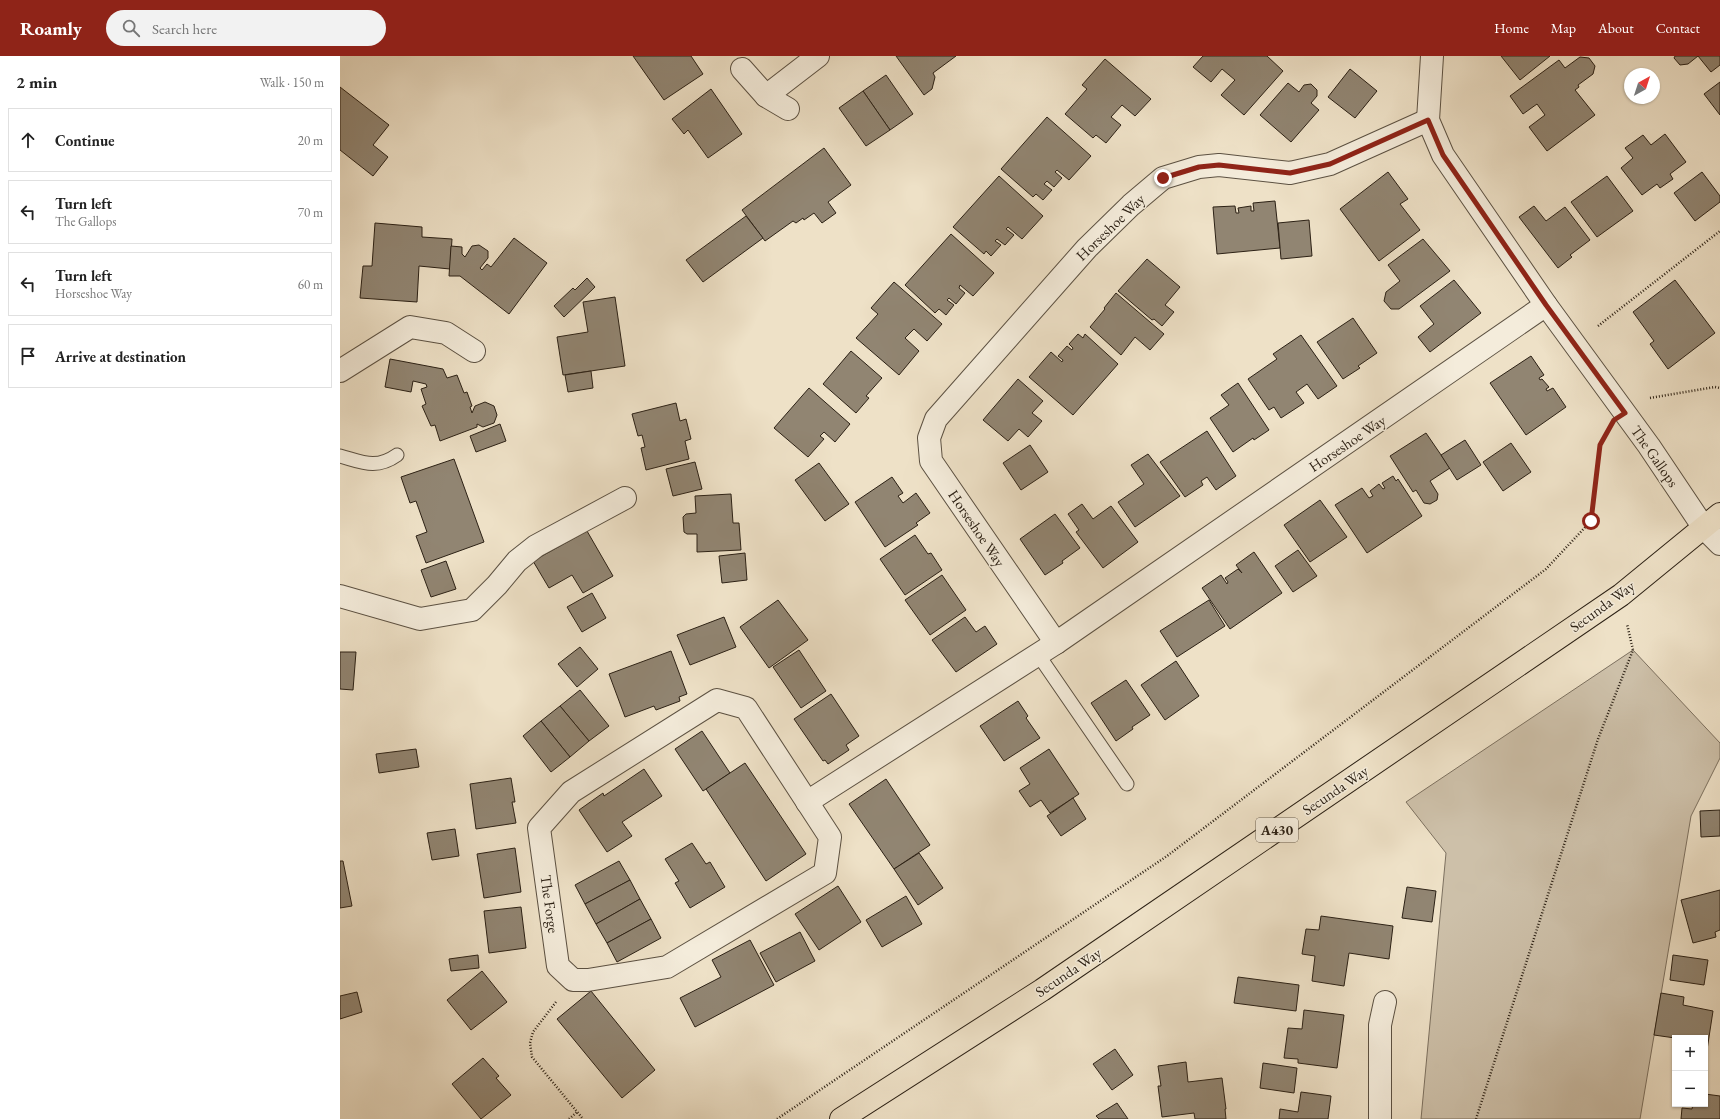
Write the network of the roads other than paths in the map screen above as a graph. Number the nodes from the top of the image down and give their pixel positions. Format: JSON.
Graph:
{"nodes":[{"id":1,"x":818,"y":56,"type":"edge"},
{"id":2,"x":1432,"y":56,"type":"edge"},
{"id":3,"x":742,"y":69,"type":"dead end"},
{"id":4,"x":766,"y":96,"type":"junction"},
{"id":5,"x":788,"y":109,"type":"dead end"},
{"id":6,"x":1428,"y":120,"type":"junction"},
{"id":7,"x":1546,"y":305,"type":"junction"},
{"id":8,"x":474,"y":351,"type":"dead end"},
{"id":9,"x":340,"y":371,"type":"edge"},
{"id":10,"x":397,"y":455,"type":"dead end"},
{"id":11,"x":340,"y":456,"type":"edge"},
{"id":12,"x":625,"y":498,"type":"dead end"},
{"id":13,"x":1712,"y":521,"type":"edge"},
{"id":14,"x":1720,"y":544,"type":"edge"},
{"id":15,"x":340,"y":596,"type":"edge"},
{"id":16,"x":1046,"y":648,"type":"junction"},
{"id":17,"x":1127,"y":784,"type":"dead end"},
{"id":18,"x":807,"y":802,"type":"junction"},
{"id":19,"x":1385,"y":1002,"type":"dead end"},
{"id":20,"x":841,"y":1119,"type":"edge"},
{"id":21,"x":1380,"y":1119,"type":"edge"}],
"edges":[{"from":1,"to":4,"type":"street"},
{"from":2,"to":6,"type":"street","name":"The Gallops"},
{"from":3,"to":4,"type":"street"},
{"from":4,"to":5,"type":"street"},
{"from":6,"to":7,"type":"street","name":"The Gallops"},
{"from":6,"to":16,"type":"street","name":"Horseshoe Way"},
{"from":7,"to":13,"type":"street","name":"The Gallops"},
{"from":7,"to":16,"type":"street","name":"Horseshoe Way"},
{"from":8,"to":9,"type":"street"},
{"from":10,"to":11,"type":"lane"},
{"from":12,"to":15,"type":"street"},
{"from":13,"to":14,"type":"street","name":"The Gallops"},
{"from":13,"to":20,"type":"main road","name":"Secunda Way","number":"A430"},
{"from":16,"to":17,"type":"lane"},
{"from":16,"to":18,"type":"street"},
{"from":18,"to":18,"type":"street","name":"The Forge"},
{"from":19,"to":21,"type":"street"}]}
